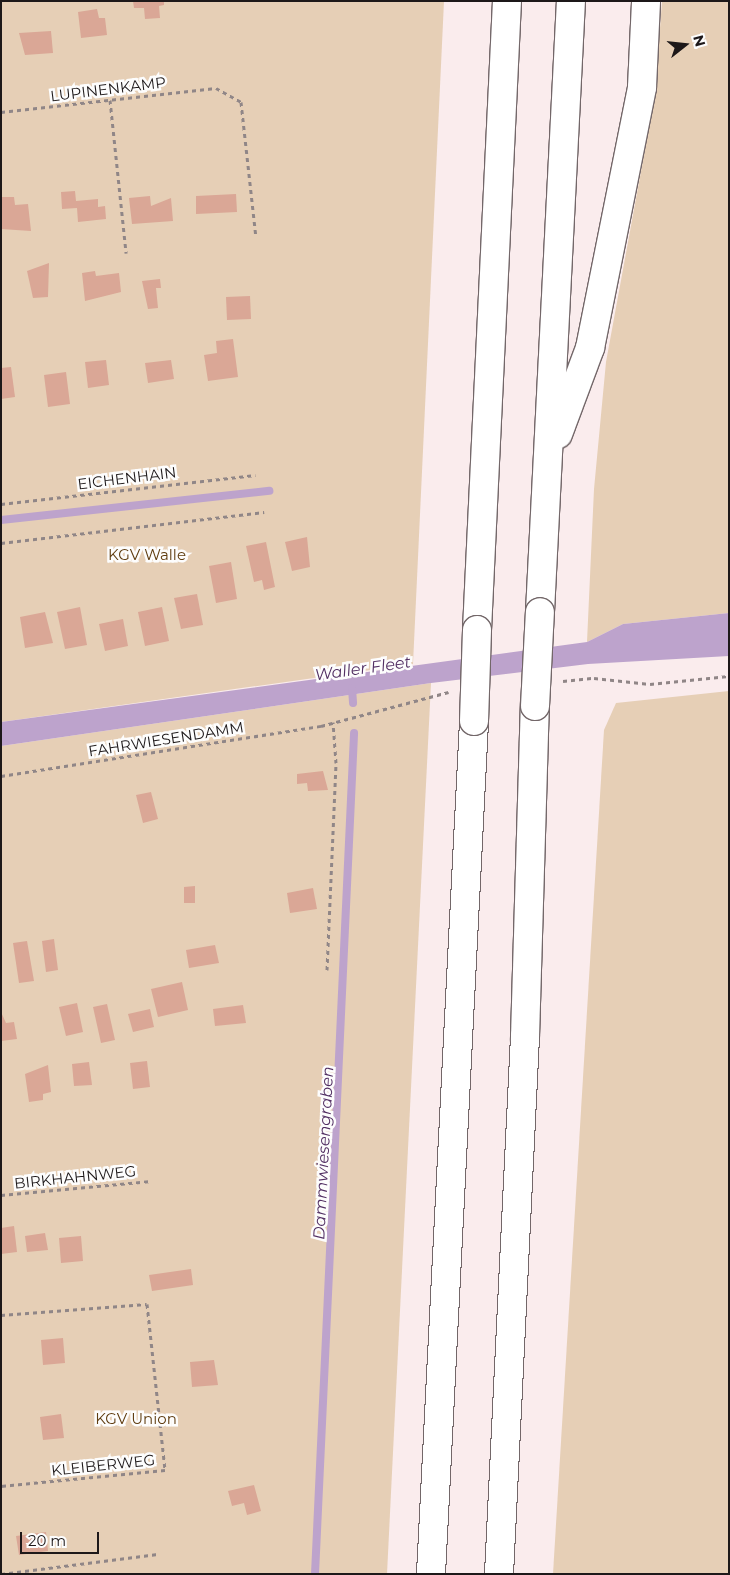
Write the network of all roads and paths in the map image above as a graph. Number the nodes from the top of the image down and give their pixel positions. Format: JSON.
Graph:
{"nodes":[{"id":1,"x":507,"y":1,"type":"edge"},
{"id":2,"x":571,"y":1,"type":"edge"},
{"id":3,"x":646,"y":1,"type":"edge"},
{"id":4,"x":110,"y":100,"type":"junction"},
{"id":5,"x":1,"y":112,"type":"edge"},
{"id":6,"x":256,"y":237,"type":"dead end"},
{"id":7,"x":126,"y":252,"type":"dead end"},
{"id":8,"x":548,"y":461,"type":"junction"},
{"id":9,"x":255,"y":475,"type":"dead end"},
{"id":10,"x":1,"y":504,"type":"edge"},
{"id":11,"x":264,"y":512,"type":"dead end"},
{"id":12,"x":1,"y":543,"type":"edge"},
{"id":13,"x":729,"y":676,"type":"edge"},
{"id":14,"x":594,"y":678,"type":"dead end"},
{"id":15,"x":431,"y":694,"type":"dead end"},
{"id":16,"x":333,"y":722,"type":"junction"},
{"id":17,"x":1,"y":776,"type":"edge"},
{"id":18,"x":327,"y":970,"type":"dead end"},
{"id":19,"x":151,"y":1181,"type":"dead end"},
{"id":20,"x":1,"y":1195,"type":"edge"},
{"id":21,"x":1,"y":1315,"type":"edge"},
{"id":22,"x":1,"y":1486,"type":"edge"},
{"id":23,"x":158,"y":1554,"type":"dead end"},
{"id":24,"x":1,"y":1574,"type":"edge"},
{"id":25,"x":431,"y":1574,"type":"edge"},
{"id":26,"x":499,"y":1574,"type":"edge"}],
"edges":[{"from":1,"to":25,"type":"highway","bridge":true},
{"from":2,"to":8,"type":"highway"},
{"from":3,"to":8,"type":"highway"},
{"from":4,"to":5,"type":"path","name":"LUPINENKAMP"},
{"from":4,"to":6,"type":"path","name":"LUPINENKAMP"},
{"from":4,"to":7,"type":"path"},
{"from":8,"to":26,"type":"highway","bridge":true},
{"from":9,"to":10,"type":"path","name":"EICHENHAIN"},
{"from":11,"to":12,"type":"path"},
{"from":13,"to":14,"type":"path"},
{"from":15,"to":16,"type":"path","name":"FAHRWIESENDAMM"},
{"from":16,"to":17,"type":"path","name":"FAHRWIESENDAMM"},
{"from":16,"to":18,"type":"path"},
{"from":19,"to":20,"type":"path","name":"BIRKHAHNWEG"},
{"from":21,"to":22,"type":"path","name":"KLEIBERWEG"},
{"from":23,"to":24,"type":"path"}]}
